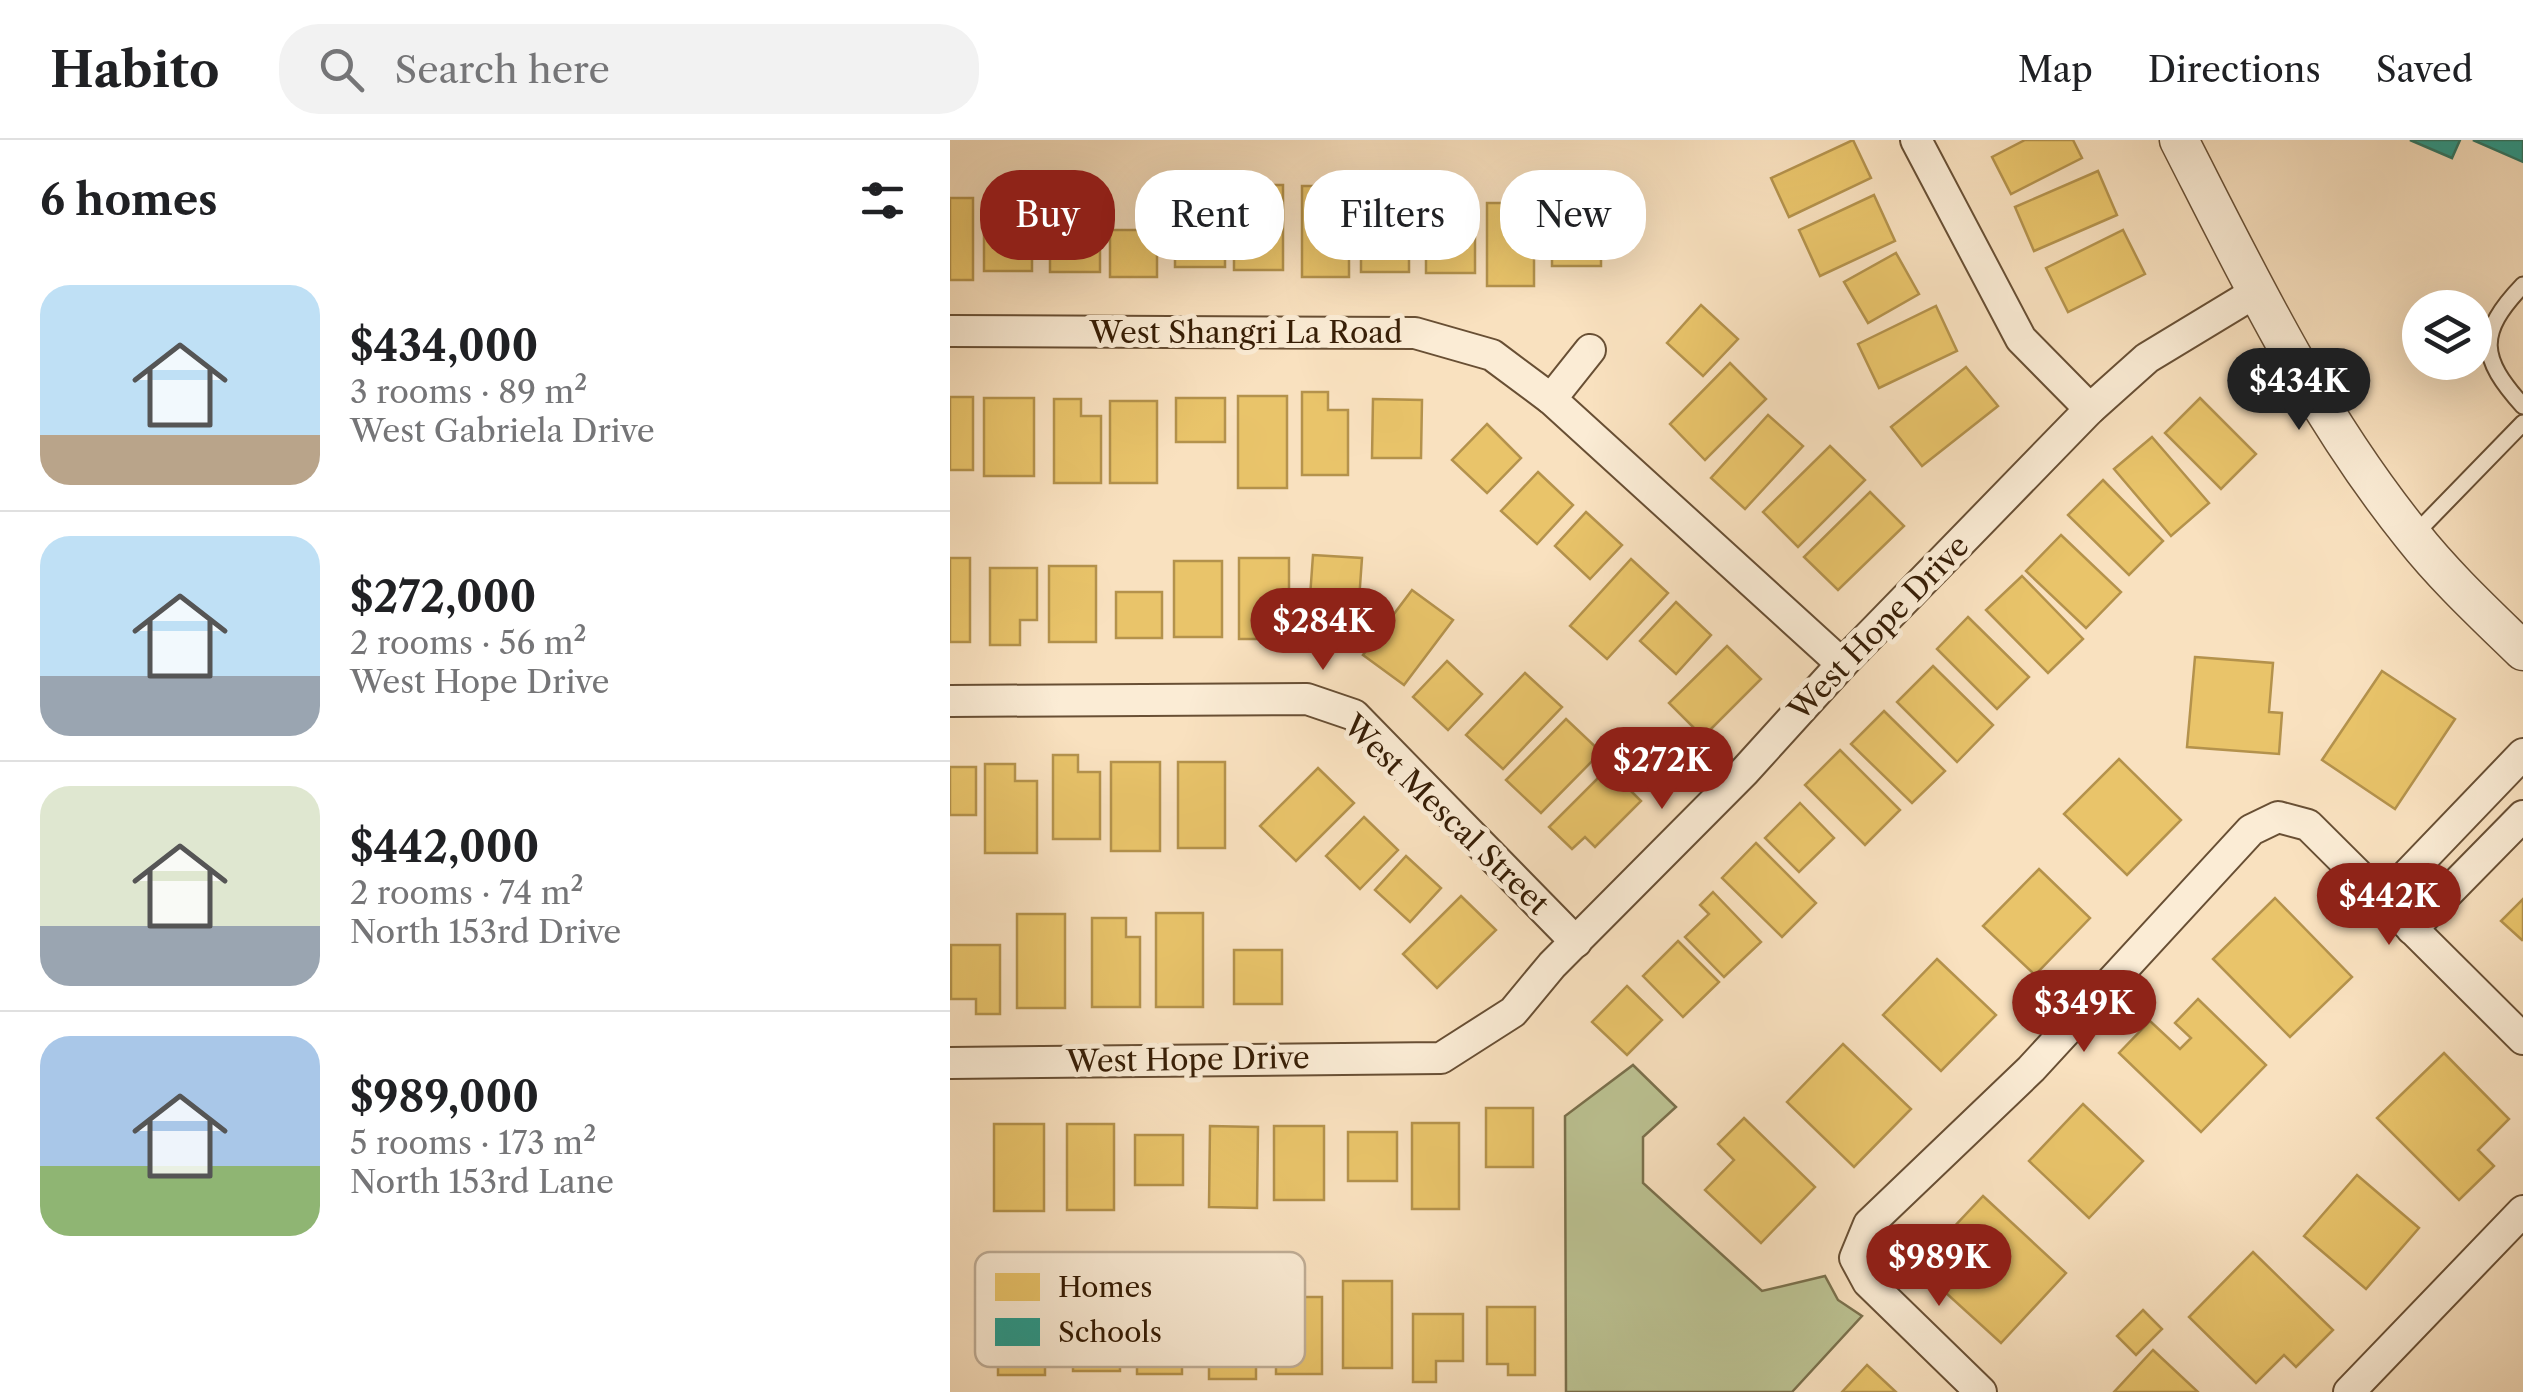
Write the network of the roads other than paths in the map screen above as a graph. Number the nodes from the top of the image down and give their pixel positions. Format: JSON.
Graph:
{"nodes":[{"id":1,"x":1916,"y":140,"type":"edge"},
{"id":2,"x":2179,"y":140,"type":"edge"},
{"id":3,"x":2523,"y":285,"type":"edge"},
{"id":4,"x":2256,"y":292,"type":"junction"},
{"id":5,"x":950,"y":331,"type":"edge"},
{"id":6,"x":1590,"y":350,"type":"dead end"},
{"id":7,"x":1551,"y":399,"type":"junction"},
{"id":8,"x":2523,"y":406,"type":"edge"},
{"id":9,"x":2090,"y":409,"type":"junction"},
{"id":10,"x":2523,"y":423,"type":"edge"},
{"id":11,"x":2413,"y":536,"type":"junction"},
{"id":12,"x":2523,"y":651,"type":"edge"},
{"id":13,"x":1842,"y":664,"type":"junction"},
{"id":14,"x":950,"y":701,"type":"edge"},
{"id":15,"x":2523,"y":754,"type":"edge"},
{"id":16,"x":2480,"y":798,"type":"junction"},
{"id":17,"x":2517,"y":822,"type":"edge"},
{"id":18,"x":2382,"y":901,"type":"junction"},
{"id":19,"x":2412,"y":929,"type":"junction"},
{"id":20,"x":1576,"y":942,"type":"junction"},
{"id":21,"x":2523,"y":1039,"type":"edge"},
{"id":22,"x":950,"y":1063,"type":"edge"},
{"id":23,"x":2523,"y":1211,"type":"edge"},
{"id":24,"x":1981,"y":1392,"type":"edge"},
{"id":25,"x":2349,"y":1392,"type":"edge"}],
"edges":[{"from":1,"to":9,"type":"street"},
{"from":2,"to":4,"type":"street"},
{"from":3,"to":8,"type":"lane"},
{"from":4,"to":9,"type":"street","name":"West Hope Drive"},
{"from":4,"to":11,"type":"street"},
{"from":5,"to":7,"type":"street","name":"West Shangri La Road"},
{"from":6,"to":7,"type":"street"},
{"from":7,"to":13,"type":"street","name":"West Shangri La Road"},
{"from":9,"to":13,"type":"street","name":"West Hope Drive"},
{"from":10,"to":11,"type":"lane"},
{"from":11,"to":12,"type":"street"},
{"from":13,"to":20,"type":"street","name":"West Hope Drive"},
{"from":14,"to":20,"type":"street","name":"West Mescal Street"},
{"from":15,"to":16,"type":"street"},
{"from":16,"to":17,"type":"street"},
{"from":16,"to":18,"type":"street"},
{"from":17,"to":19,"type":"street"},
{"from":18,"to":19,"type":"street"},
{"from":18,"to":24,"type":"street"},
{"from":19,"to":21,"type":"street"},
{"from":20,"to":22,"type":"street","name":"West Hope Drive"},
{"from":23,"to":25,"type":"street"}]}
